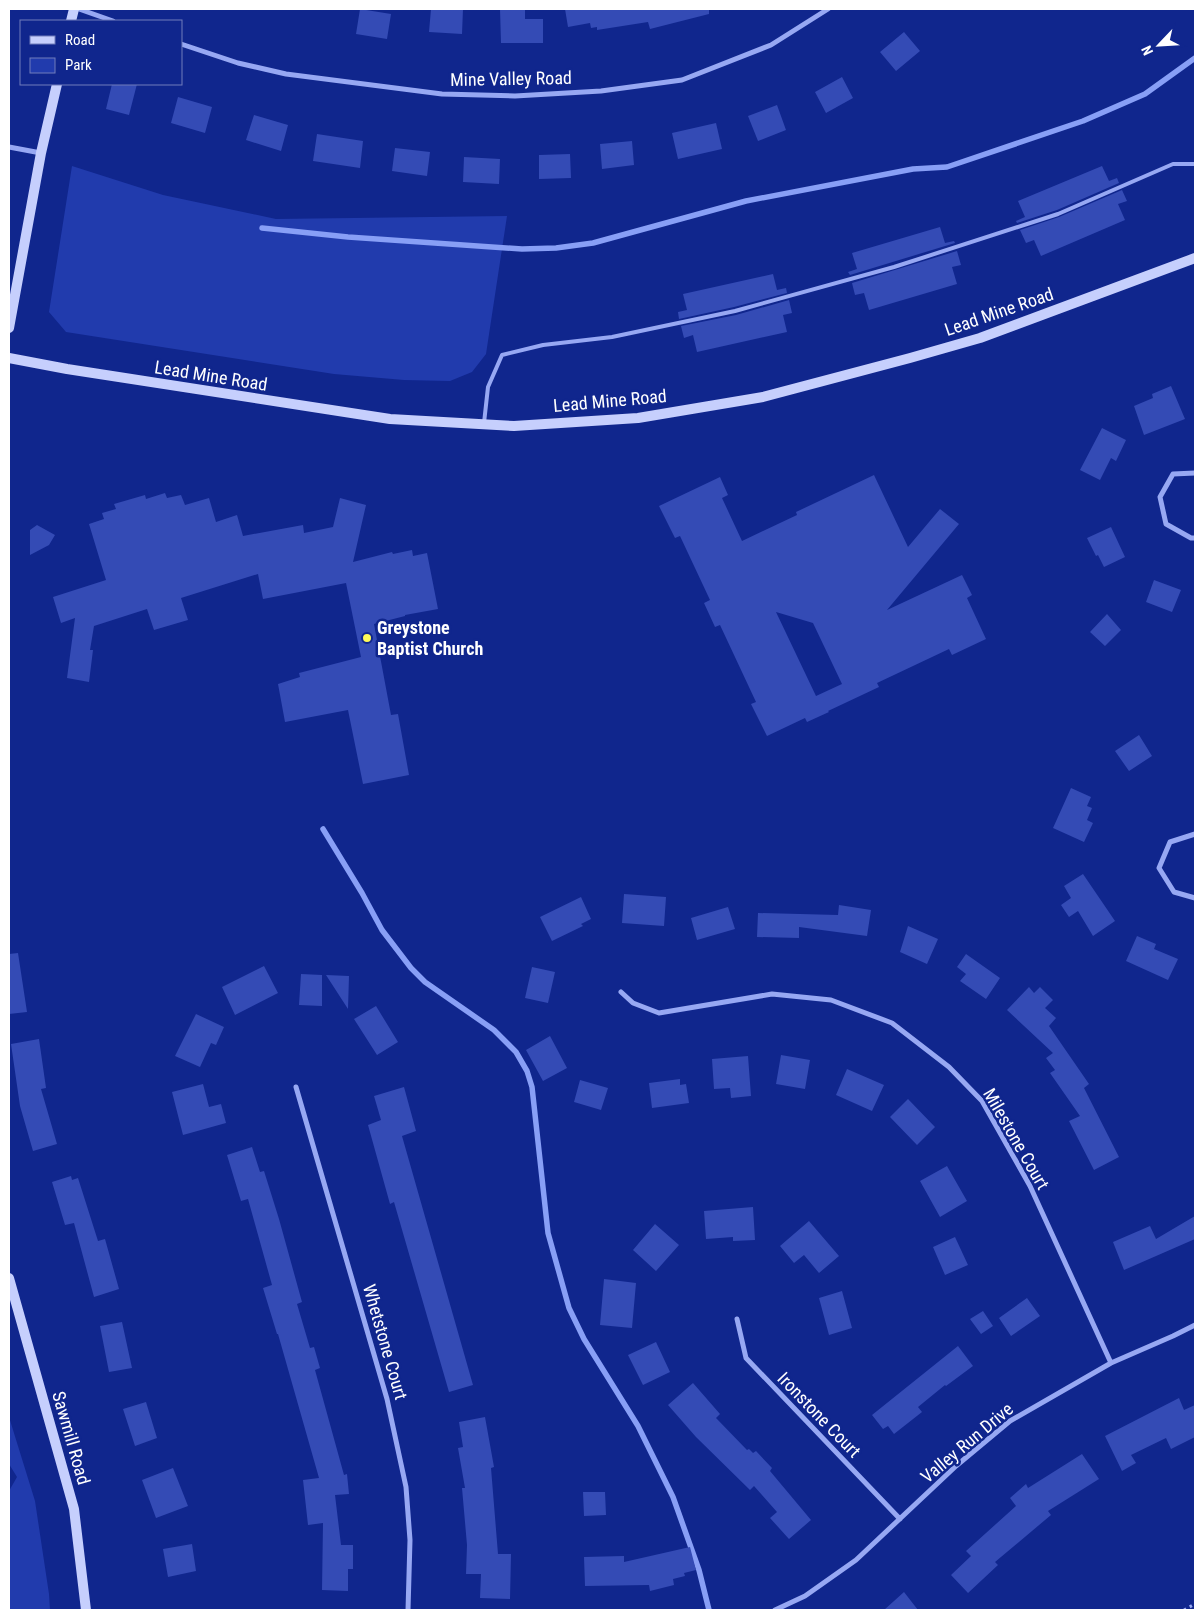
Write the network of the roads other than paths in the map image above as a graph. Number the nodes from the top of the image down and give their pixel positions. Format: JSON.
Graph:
{"nodes":[{"id":1,"x":80,"y":9,"type":"edge"},
{"id":2,"x":828,"y":9,"type":"edge"},
{"id":3,"x":111,"y":20,"type":"edge"},
{"id":4,"x":182,"y":44,"type":"edge"},
{"id":5,"x":57,"y":85,"type":"edge"},
{"id":6,"x":9,"y":147,"type":"edge"},
{"id":7,"x":41,"y":153,"type":"junction"},
{"id":8,"x":1195,"y":164,"type":"edge"},
{"id":9,"x":1195,"y":258,"type":"edge"},
{"id":10,"x":9,"y":328,"type":"edge"},
{"id":11,"x":9,"y":358,"type":"edge"},
{"id":12,"x":484,"y":424,"type":"junction"},
{"id":13,"x":1195,"y":473,"type":"edge"},
{"id":14,"x":1195,"y":538,"type":"edge"},
{"id":15,"x":1195,"y":834,"type":"edge"},
{"id":16,"x":1195,"y":898,"type":"edge"},
{"id":17,"x":621,"y":992,"type":"dead end"},
{"id":18,"x":296,"y":1087,"type":"dead end"},
{"id":19,"x":9,"y":1278,"type":"edge"},
{"id":20,"x":737,"y":1319,"type":"dead end"},
{"id":21,"x":1195,"y":1325,"type":"edge"},
{"id":22,"x":1112,"y":1362,"type":"junction"},
{"id":23,"x":900,"y":1519,"type":"junction"},
{"id":24,"x":86,"y":1610,"type":"edge"},
{"id":25,"x":408,"y":1610,"type":"edge"},
{"id":26,"x":775,"y":1610,"type":"edge"}],
"edges":[{"from":1,"to":3,"type":"street"},
{"from":2,"to":4,"type":"street","name":"Mine Valley Road"},
{"from":5,"to":7,"type":"main road"},
{"from":6,"to":7,"type":"street"},
{"from":7,"to":10,"type":"main road"},
{"from":8,"to":12,"type":"lane"},
{"from":9,"to":12,"type":"main road","name":"Lead Mine Road"},
{"from":11,"to":12,"type":"main road","name":"Lead Mine Road"},
{"from":13,"to":14,"type":"street"},
{"from":15,"to":16,"type":"street"},
{"from":17,"to":22,"type":"street","name":"Milestone Court"},
{"from":18,"to":25,"type":"street","name":"Whetstone Court"},
{"from":19,"to":24,"type":"main road","name":"Sawmill Road"},
{"from":20,"to":23,"type":"street","name":"Ironstone Court"},
{"from":21,"to":22,"type":"street","name":"Valley Run Drive"},
{"from":22,"to":23,"type":"street","name":"Valley Run Drive"},
{"from":23,"to":26,"type":"street","name":"Valley Run Drive"}]}
